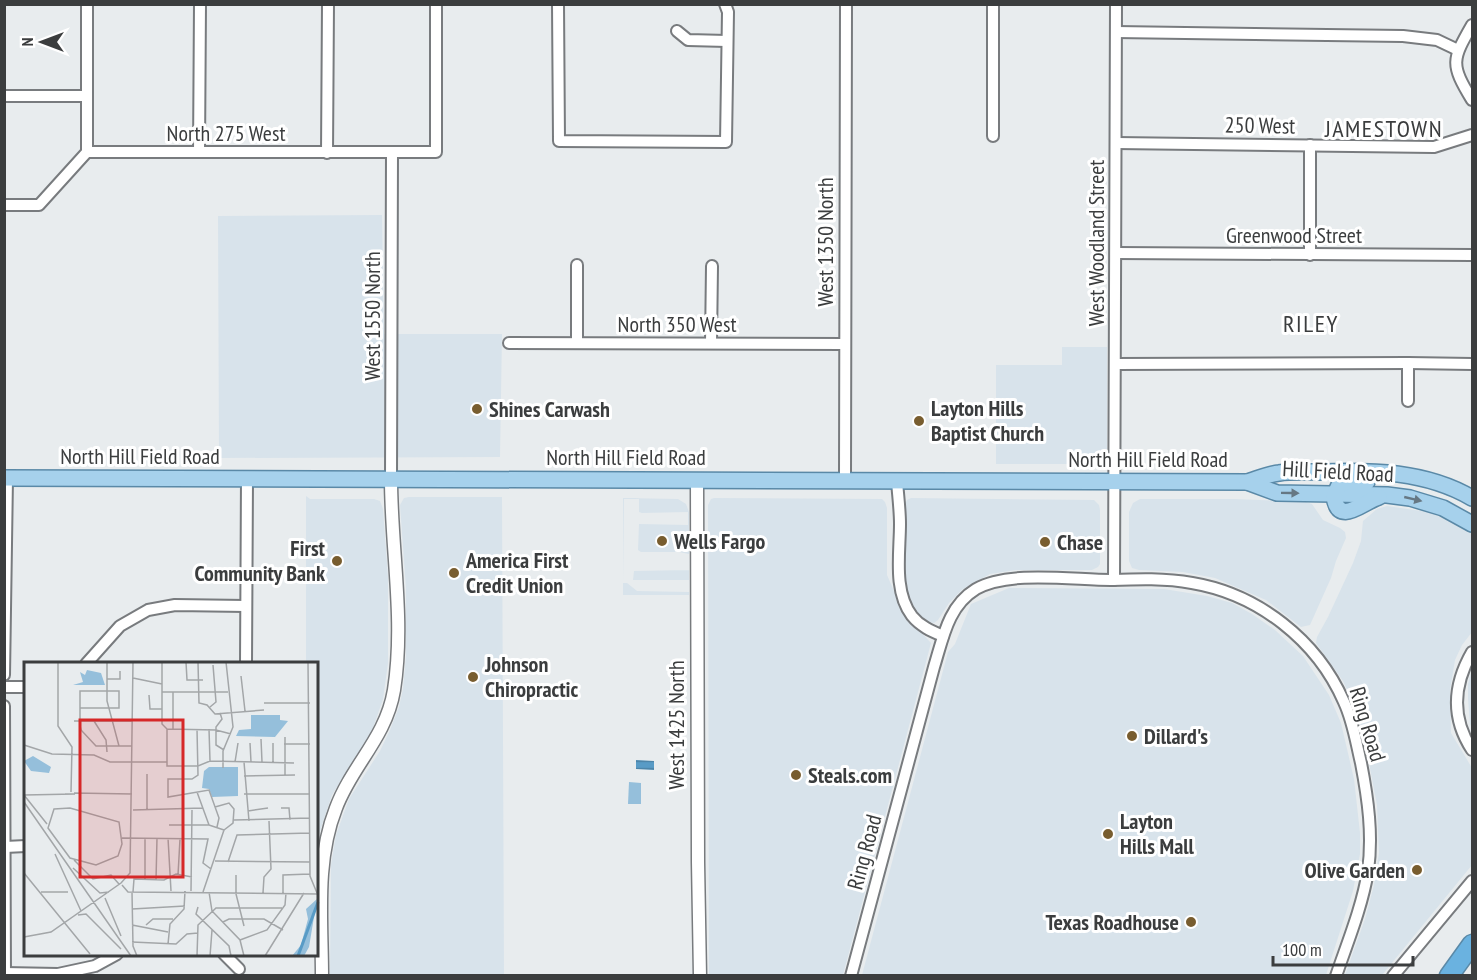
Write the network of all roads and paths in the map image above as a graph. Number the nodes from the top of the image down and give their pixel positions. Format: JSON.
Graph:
{"nodes":[{"id":1,"x":87,"y":4,"type":"edge"},
{"id":2,"x":200,"y":4,"type":"edge"},
{"id":3,"x":328,"y":4,"type":"edge"},
{"id":4,"x":436,"y":4,"type":"edge"},
{"id":5,"x":558,"y":4,"type":"edge"},
{"id":6,"x":725,"y":4,"type":"edge"},
{"id":7,"x":846,"y":4,"type":"edge"},
{"id":8,"x":993,"y":4,"type":"edge"},
{"id":9,"x":1116,"y":4,"type":"edge"},
{"id":10,"x":1473,"y":25,"type":"edge"},
{"id":11,"x":677,"y":31,"type":"dead end"},
{"id":12,"x":1116,"y":32,"type":"junction"},
{"id":13,"x":727,"y":41,"type":"junction"},
{"id":14,"x":1458,"y":50,"type":"junction"},
{"id":15,"x":4,"y":96,"type":"edge"},
{"id":16,"x":87,"y":96,"type":"junction"},
{"id":17,"x":1473,"y":100,"type":"edge"},
{"id":18,"x":1473,"y":135,"type":"edge"},
{"id":19,"x":993,"y":136,"type":"dead end"},
{"id":20,"x":1116,"y":143,"type":"junction"},
{"id":21,"x":1310,"y":146,"type":"junction"},
{"id":22,"x":87,"y":152,"type":"junction"},
{"id":23,"x":199,"y":152,"type":"junction"},
{"id":24,"x":327,"y":153,"type":"junction"},
{"id":25,"x":392,"y":153,"type":"junction"},
{"id":26,"x":4,"y":205,"type":"edge"},
{"id":27,"x":1116,"y":253,"type":"junction"},
{"id":28,"x":1310,"y":255,"type":"junction"},
{"id":29,"x":1473,"y":255,"type":"edge"},
{"id":30,"x":577,"y":265,"type":"dead end"},
{"id":31,"x":712,"y":266,"type":"dead end"},
{"id":32,"x":509,"y":343,"type":"dead end"},
{"id":33,"x":577,"y":343,"type":"junction"},
{"id":34,"x":711,"y":343,"type":"junction"},
{"id":35,"x":844,"y":344,"type":"junction"},
{"id":36,"x":1408,"y":363,"type":"junction"},
{"id":37,"x":1115,"y":364,"type":"junction"},
{"id":38,"x":1473,"y":364,"type":"edge"},
{"id":39,"x":1408,"y":401,"type":"dead end"},
{"id":40,"x":6,"y":478,"type":"edge"},
{"id":41,"x":247,"y":478,"type":"junction"},
{"id":42,"x":391,"y":479,"type":"junction"},
{"id":43,"x":697,"y":480,"type":"junction"},
{"id":44,"x":845,"y":480,"type":"junction"},
{"id":45,"x":897,"y":481,"type":"junction"},
{"id":46,"x":1115,"y":481,"type":"junction"},
{"id":47,"x":1247,"y":482,"type":"junction"},
{"id":48,"x":1334,"y":494,"type":"junction"},
{"id":49,"x":1473,"y":500,"type":"edge"},
{"id":50,"x":1471,"y":522,"type":"edge"},
{"id":51,"x":1114,"y":579,"type":"junction"},
{"id":52,"x":246,"y":606,"type":"junction"},
{"id":53,"x":943,"y":636,"type":"junction"},
{"id":54,"x":1473,"y":652,"type":"edge"},
{"id":55,"x":87,"y":662,"type":"edge"},
{"id":56,"x":246,"y":662,"type":"edge"},
{"id":57,"x":4,"y":675,"type":"edge"},
{"id":58,"x":4,"y":687,"type":"edge"},
{"id":59,"x":24,"y":687,"type":"edge"},
{"id":60,"x":4,"y":706,"type":"edge"},
{"id":61,"x":1473,"y":750,"type":"edge"},
{"id":62,"x":24,"y":846,"type":"edge"},
{"id":63,"x":5,"y":847,"type":"edge"},
{"id":64,"x":1473,"y":881,"type":"edge"},
{"id":65,"x":1473,"y":944,"type":"edge"},
{"id":66,"x":113,"y":956,"type":"edge"},
{"id":67,"x":226,"y":956,"type":"edge"},
{"id":68,"x":239,"y":969,"type":"dead end"},
{"id":69,"x":5,"y":974,"type":"edge"},
{"id":70,"x":699,"y":974,"type":"edge"},
{"id":71,"x":322,"y":975,"type":"edge"},
{"id":72,"x":851,"y":975,"type":"edge"},
{"id":73,"x":1336,"y":975,"type":"edge"},
{"id":74,"x":1393,"y":975,"type":"edge"},
{"id":75,"x":1449,"y":975,"type":"edge"}],
"edges":[{"from":1,"to":16,"type":"street"},
{"from":2,"to":23,"type":"street"},
{"from":3,"to":24,"type":"street"},
{"from":4,"to":25,"type":"street","name":"North 275 West"},
{"from":5,"to":13,"type":"street"},
{"from":6,"to":13,"type":"street"},
{"from":7,"to":35,"type":"street","name":"West 1350 North"},
{"from":8,"to":19,"type":"street"},
{"from":9,"to":12,"type":"street","name":"West Woodland Street"},
{"from":10,"to":14,"type":"street"},
{"from":11,"to":13,"type":"street"},
{"from":12,"to":14,"type":"street"},
{"from":12,"to":20,"type":"street","name":"West Woodland Street"},
{"from":14,"to":17,"type":"street"},
{"from":15,"to":16,"type":"street"},
{"from":16,"to":22,"type":"street"},
{"from":18,"to":21,"type":"street","name":"250 West"},
{"from":20,"to":21,"type":"street","name":"250 West"},
{"from":20,"to":27,"type":"street","name":"West Woodland Street"},
{"from":21,"to":28,"type":"street"},
{"from":22,"to":23,"type":"street","name":"North 275 West"},
{"from":22,"to":26,"type":"street"},
{"from":23,"to":24,"type":"street","name":"North 275 West"},
{"from":24,"to":25,"type":"street","name":"North 275 West"},
{"from":25,"to":42,"type":"street","name":"West 1550 North"},
{"from":27,"to":28,"type":"street","name":"Greenwood Street"},
{"from":27,"to":37,"type":"street","name":"West Woodland Street"},
{"from":28,"to":29,"type":"street","name":"Greenwood Street"},
{"from":30,"to":33,"type":"street"},
{"from":31,"to":34,"type":"street"},
{"from":32,"to":33,"type":"street","name":"North 350 West"},
{"from":33,"to":34,"type":"street","name":"North 350 West"},
{"from":34,"to":35,"type":"street","name":"North 350 West"},
{"from":35,"to":44,"type":"street","name":"West 1350 North"},
{"from":36,"to":37,"type":"street"},
{"from":36,"to":38,"type":"street"},
{"from":36,"to":39,"type":"street"},
{"from":37,"to":46,"type":"street","name":"West Woodland Street"},
{"from":40,"to":41,"type":"main road","name":"North Hill Field Road"},
{"from":40,"to":57,"type":"street"},
{"from":41,"to":42,"type":"main road","name":"North Hill Field Road"},
{"from":41,"to":52,"type":"street"},
{"from":42,"to":43,"type":"main road","name":"North Hill Field Road"},
{"from":42,"to":71,"type":"street"},
{"from":43,"to":44,"type":"main road","name":"North Hill Field Road"},
{"from":43,"to":70,"type":"street","name":"West 1425 North"},
{"from":44,"to":45,"type":"main road","name":"North Hill Field Road"},
{"from":45,"to":46,"type":"main road","name":"North Hill Field Road"},
{"from":45,"to":53,"type":"street"},
{"from":46,"to":47,"type":"main road","name":"North Hill Field Road"},
{"from":46,"to":51,"type":"street","name":"West Woodland Street"},
{"from":47,"to":48,"type":"main road","name":"Hill Field Road","one_way":true},
{"from":47,"to":49,"type":"main road","name":"Hill Field Road"},
{"from":48,"to":49,"type":"main road"},
{"from":48,"to":50,"type":"main road","name":"Hill Field Road","one_way":true},
{"from":51,"to":53,"type":"street","name":"Ring Road"},
{"from":51,"to":73,"type":"street","name":"Ring Road"},
{"from":52,"to":55,"type":"street"},
{"from":52,"to":56,"type":"street"},
{"from":53,"to":72,"type":"street","name":"Ring Road"},
{"from":54,"to":61,"type":"street"},
{"from":58,"to":59,"type":"street"},
{"from":60,"to":63,"type":"street"},
{"from":62,"to":63,"type":"street"},
{"from":63,"to":69,"type":"street"},
{"from":64,"to":74,"type":"street"},
{"from":65,"to":75,"type":"highway"},
{"from":66,"to":69,"type":"street"},
{"from":67,"to":68,"type":"street"}]}
